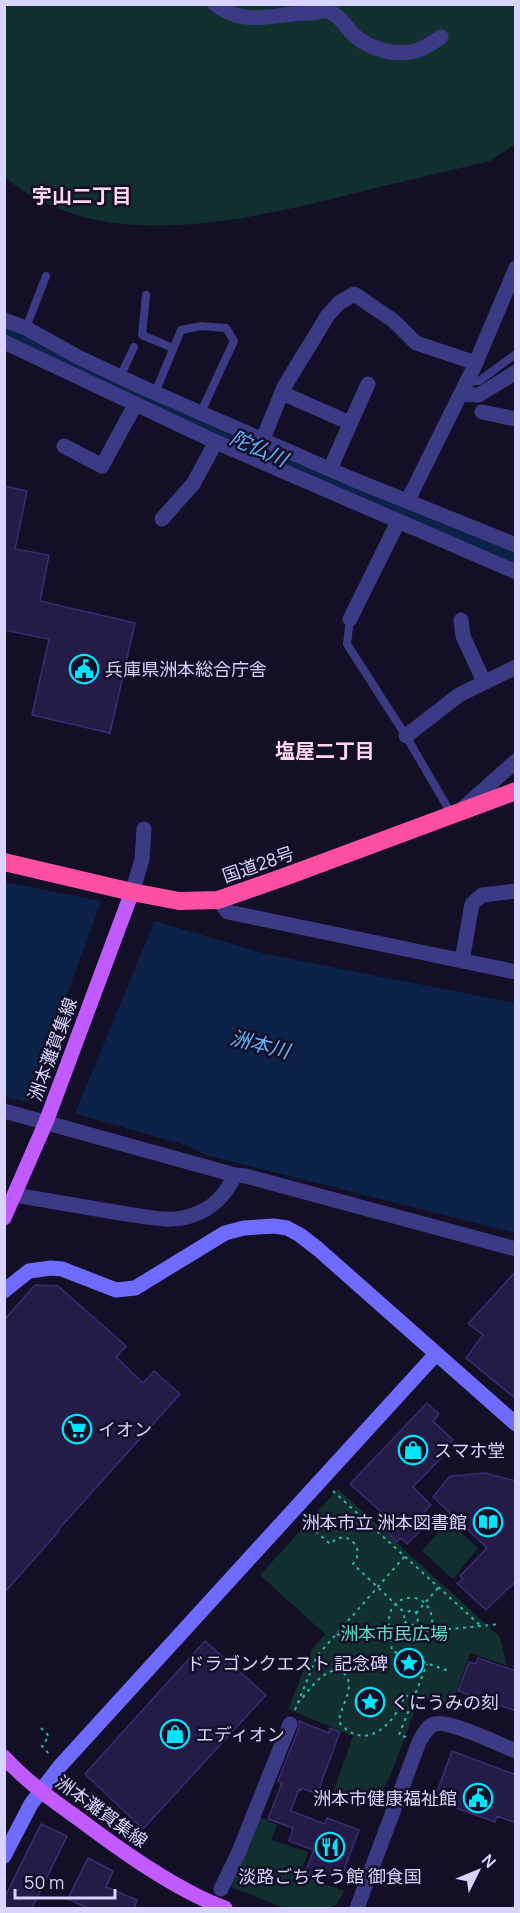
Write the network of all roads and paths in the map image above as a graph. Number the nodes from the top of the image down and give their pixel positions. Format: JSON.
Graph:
{"nodes":[{"id":1,"x":214,"y":4,"type":"edge"},
{"id":2,"x":441,"y":38,"type":"dead end"},
{"id":3,"x":516,"y":268,"type":"edge"},
{"id":4,"x":46,"y":276,"type":"dead end"},
{"id":5,"x":146,"y":295,"type":"dead end"},
{"id":6,"x":4,"y":320,"type":"edge"},
{"id":7,"x":26,"y":328,"type":"junction"},
{"id":8,"x":4,"y":342,"type":"edge"},
{"id":9,"x":134,"y":347,"type":"dead end"},
{"id":10,"x":173,"y":348,"type":"junction"},
{"id":11,"x":516,"y":354,"type":"edge"},
{"id":12,"x":476,"y":363,"type":"junction"},
{"id":13,"x":516,"y":372,"type":"edge"},
{"id":14,"x":120,"y":377,"type":"junction"},
{"id":15,"x":368,"y":384,"type":"dead end"},
{"id":16,"x":465,"y":388,"type":"junction"},
{"id":17,"x":155,"y":393,"type":"junction"},
{"id":18,"x":282,"y":393,"type":"junction"},
{"id":19,"x":135,"y":405,"type":"junction"},
{"id":20,"x":201,"y":412,"type":"junction"},
{"id":21,"x":482,"y":412,"type":"dead end"},
{"id":22,"x":516,"y":419,"type":"edge"},
{"id":23,"x":350,"y":423,"type":"junction"},
{"id":24,"x":263,"y":440,"type":"junction"},
{"id":25,"x":216,"y":442,"type":"junction"},
{"id":26,"x":64,"y":446,"type":"dead end"},
{"id":27,"x":330,"y":469,"type":"junction"},
{"id":28,"x":352,"y":479,"type":"junction"},
{"id":29,"x":344,"y":498,"type":"junction"},
{"id":30,"x":408,"y":500,"type":"junction"},
{"id":31,"x":162,"y":519,"type":"dead end"},
{"id":32,"x":398,"y":522,"type":"junction"},
{"id":33,"x":516,"y":545,"type":"edge"},
{"id":34,"x":516,"y":572,"type":"edge"},
{"id":35,"x":350,"y":619,"type":"joint"},
{"id":36,"x":461,"y":620,"type":"dead end"},
{"id":37,"x":516,"y":667,"type":"edge"},
{"id":38,"x":484,"y":682,"type":"junction"},
{"id":39,"x":406,"y":736,"type":"junction"},
{"id":40,"x":516,"y":761,"type":"edge"},
{"id":41,"x":516,"y":791,"type":"edge"},
{"id":42,"x":454,"y":815,"type":"junction"},
{"id":43,"x":144,"y":829,"type":"dead end"},
{"id":44,"x":4,"y":862,"type":"edge"},
{"id":45,"x":516,"y":891,"type":"edge"},
{"id":46,"x":130,"y":898,"type":"junction"},
{"id":47,"x":218,"y":900,"type":"junction"},
{"id":48,"x":462,"y":961,"type":"junction"},
{"id":49,"x":516,"y":972,"type":"edge"},
{"id":50,"x":4,"y":1111,"type":"edge"},
{"id":51,"x":46,"y":1122,"type":"junction"},
{"id":52,"x":235,"y":1175,"type":"junction"},
{"id":53,"x":15,"y":1195,"type":"junction"},
{"id":54,"x":4,"y":1218,"type":"edge"},
{"id":55,"x":516,"y":1249,"type":"edge"},
{"id":56,"x":4,"y":1291,"type":"edge"},
{"id":57,"x":436,"y":1354,"type":"junction"},
{"id":58,"x":516,"y":1424,"type":"edge"},
{"id":59,"x":333,"y":1491,"type":"dead end"},
{"id":60,"x":305,"y":1521,"type":"dead end"},
{"id":61,"x":405,"y":1556,"type":"junction"},
{"id":62,"x":377,"y":1587,"type":"junction"},
{"id":63,"x":439,"y":1587,"type":"junction"},
{"id":64,"x":425,"y":1603,"type":"junction"},
{"id":65,"x":395,"y":1604,"type":"junction"},
{"id":66,"x":416,"y":1613,"type":"junction"},
{"id":67,"x":406,"y":1614,"type":"junction"},
{"id":68,"x":500,"y":1624,"type":"dead end"},
{"id":69,"x":481,"y":1626,"type":"junction"},
{"id":70,"x":433,"y":1630,"type":"junction"},
{"id":71,"x":337,"y":1633,"type":"junction"},
{"id":72,"x":391,"y":1635,"type":"junction"},
{"id":73,"x":427,"y":1664,"type":"junction"},
{"id":74,"x":448,"y":1671,"type":"dead end"},
{"id":75,"x":414,"y":1699,"type":"junction"},
{"id":76,"x":290,"y":1725,"type":"dead end"},
{"id":77,"x":41,"y":1728,"type":"dead end"},
{"id":78,"x":408,"y":1738,"type":"dead end"},
{"id":79,"x":516,"y":1751,"type":"edge"},
{"id":80,"x":49,"y":1754,"type":"dead end"},
{"id":81,"x":4,"y":1756,"type":"edge"},
{"id":82,"x":4,"y":1766,"type":"edge"},
{"id":83,"x":21,"y":1776,"type":"junction"},
{"id":84,"x":40,"y":1791,"type":"junction"},
{"id":85,"x":4,"y":1856,"type":"edge"},
{"id":86,"x":221,"y":1890,"type":"dead end"},
{"id":87,"x":220,"y":1908,"type":"edge"},
{"id":88,"x":357,"y":1908,"type":"edge"}],
"edges":[{"from":1,"to":2,"type":"street"},
{"from":3,"to":12,"type":"street"},
{"from":4,"to":7,"type":"lane"},
{"from":5,"to":10,"type":"lane"},
{"from":6,"to":7,"type":"street"},
{"from":7,"to":14,"type":"street"},
{"from":8,"to":19,"type":"street"},
{"from":9,"to":14,"type":"lane"},
{"from":10,"to":17,"type":"lane"},
{"from":10,"to":20,"type":"lane"},
{"from":11,"to":16,"type":"lane"},
{"from":12,"to":16,"type":"street"},
{"from":12,"to":18,"type":"street"},
{"from":13,"to":16,"type":"street"},
{"from":14,"to":17,"type":"street"},
{"from":15,"to":23,"type":"street"},
{"from":16,"to":30,"type":"street"},
{"from":17,"to":20,"type":"street"},
{"from":18,"to":23,"type":"street"},
{"from":18,"to":24,"type":"street"},
{"from":19,"to":25,"type":"street"},
{"from":19,"to":26,"type":"street"},
{"from":20,"to":24,"type":"street"},
{"from":21,"to":22,"type":"street"},
{"from":23,"to":27,"type":"street"},
{"from":24,"to":27,"type":"street"},
{"from":25,"to":29,"type":"street"},
{"from":25,"to":31,"type":"street"},
{"from":27,"to":28,"type":"street"},
{"from":28,"to":29,"type":"street"},
{"from":28,"to":30,"type":"street"},
{"from":29,"to":32,"type":"street"},
{"from":30,"to":33,"type":"street"},
{"from":32,"to":34,"type":"street"},
{"from":32,"to":35,"type":"street"},
{"from":35,"to":39,"type":"lane"},
{"from":36,"to":38,"type":"street"},
{"from":37,"to":38,"type":"street"},
{"from":38,"to":39,"type":"street"},
{"from":39,"to":42,"type":"lane"},
{"from":40,"to":42,"type":"street"},
{"from":41,"to":42,"type":"highway","name":"国道28号"},
{"from":42,"to":47,"type":"highway","name":"国道28号"},
{"from":43,"to":46,"type":"street"},
{"from":44,"to":46,"type":"highway","name":"国道28号"},
{"from":45,"to":48,"type":"street"},
{"from":46,"to":47,"type":"highway","name":"国道28号"},
{"from":46,"to":51,"type":"main road","name":"洲本灘賀集線"},
{"from":47,"to":48,"type":"street"},
{"from":48,"to":49,"type":"street"},
{"from":50,"to":51,"type":"street"},
{"from":51,"to":52,"type":"street"},
{"from":51,"to":53,"type":"main road","name":"洲本灘賀集線"},
{"from":52,"to":53,"type":"street"},
{"from":52,"to":55,"type":"street"},
{"from":53,"to":54,"type":"main road","name":"洲本灘賀集線"},
{"from":56,"to":57,"type":"street"},
{"from":57,"to":58,"type":"street"},
{"from":57,"to":84,"type":"street"},
{"from":59,"to":61,"type":"path"},
{"from":60,"to":62,"type":"path"},
{"from":61,"to":62,"type":"path"},
{"from":61,"to":63,"type":"path"},
{"from":62,"to":65,"type":"path"},
{"from":62,"to":71,"type":"path"},
{"from":63,"to":64,"type":"path"},
{"from":63,"to":69,"type":"path"},
{"from":64,"to":65,"type":"path"},
{"from":64,"to":66,"type":"path"},
{"from":64,"to":70,"type":"path"},
{"from":65,"to":67,"type":"path"},
{"from":65,"to":72,"type":"path"},
{"from":66,"to":67,"type":"path"},
{"from":66,"to":67,"type":"path"},
{"from":68,"to":69,"type":"path"},
{"from":69,"to":70,"type":"path"},
{"from":70,"to":72,"type":"path"},
{"from":71,"to":72,"type":"path"},
{"from":71,"to":75,"type":"path"},
{"from":72,"to":73,"type":"path"},
{"from":73,"to":74,"type":"path"},
{"from":73,"to":75,"type":"path"},
{"from":75,"to":78,"type":"path"},
{"from":76,"to":86,"type":"street"},
{"from":77,"to":80,"type":"path"},
{"from":79,"to":88,"type":"street"},
{"from":81,"to":83,"type":"main road","name":"洲本灘賀集線"},
{"from":82,"to":83,"type":"main road","name":"洲本灘賀集線"},
{"from":83,"to":84,"type":"main road","name":"洲本灘賀集線"},
{"from":84,"to":85,"type":"street"},
{"from":84,"to":87,"type":"main road","name":"洲本灘賀集線"}]}
